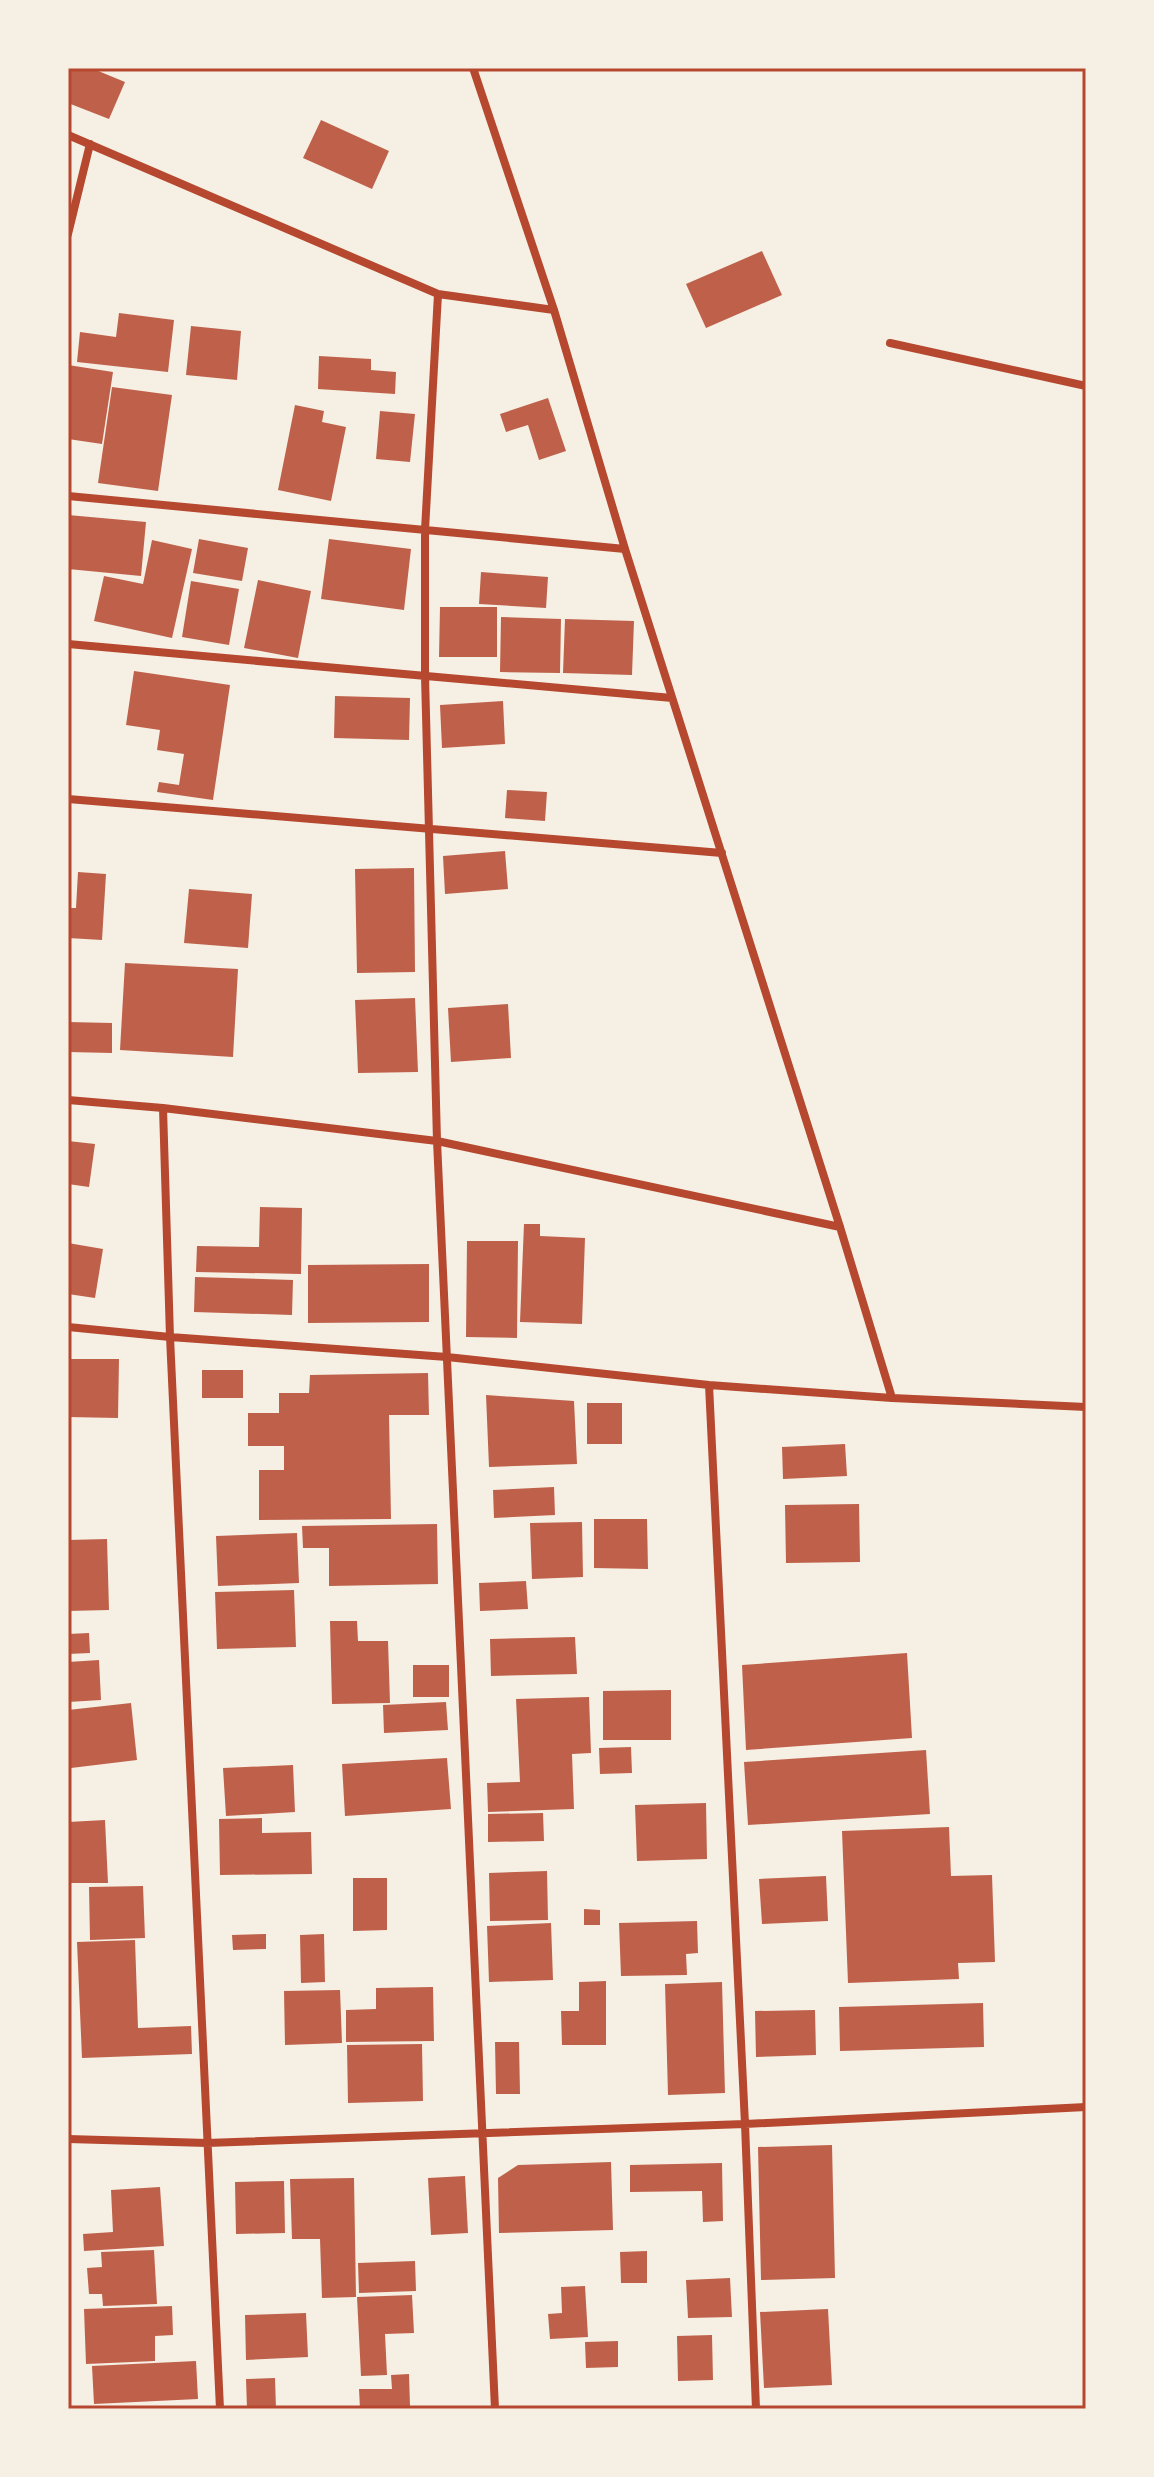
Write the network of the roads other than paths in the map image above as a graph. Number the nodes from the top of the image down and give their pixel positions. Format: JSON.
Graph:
{"nodes":[{"id":1,"x":473,"y":68,"type":"edge"},
{"id":2,"x":68,"y":135,"type":"edge"},
{"id":3,"x":90,"y":144,"type":"junction"},
{"id":4,"x":68,"y":234,"type":"edge"},
{"id":5,"x":438,"y":294,"type":"junction"},
{"id":6,"x":554,"y":310,"type":"junction"},
{"id":7,"x":890,"y":343,"type":"dead end"},
{"id":8,"x":1086,"y":386,"type":"edge"},
{"id":9,"x":68,"y":496,"type":"edge"},
{"id":10,"x":425,"y":530,"type":"junction"},
{"id":11,"x":625,"y":549,"type":"junction"},
{"id":12,"x":68,"y":644,"type":"edge"},
{"id":13,"x":425,"y":676,"type":"junction"},
{"id":14,"x":672,"y":698,"type":"junction"},
{"id":15,"x":68,"y":799,"type":"edge"},
{"id":16,"x":430,"y":831,"type":"junction"},
{"id":17,"x":722,"y":853,"type":"junction"},
{"id":18,"x":68,"y":1100,"type":"edge"},
{"id":19,"x":163,"y":1108,"type":"junction"},
{"id":20,"x":437,"y":1141,"type":"junction"},
{"id":21,"x":840,"y":1227,"type":"junction"},
{"id":22,"x":68,"y":1327,"type":"edge"},
{"id":23,"x":170,"y":1337,"type":"junction"},
{"id":24,"x":447,"y":1357,"type":"junction"},
{"id":25,"x":709,"y":1385,"type":"junction"},
{"id":26,"x":892,"y":1398,"type":"junction"},
{"id":27,"x":1086,"y":1407,"type":"edge"},
{"id":28,"x":1086,"y":2107,"type":"edge"},
{"id":29,"x":745,"y":2124,"type":"junction"},
{"id":30,"x":482,"y":2134,"type":"junction"},
{"id":31,"x":68,"y":2139,"type":"edge"},
{"id":32,"x":207,"y":2143,"type":"junction"},
{"id":33,"x":220,"y":2409,"type":"edge"},
{"id":34,"x":495,"y":2409,"type":"edge"},
{"id":35,"x":756,"y":2409,"type":"edge"}],
"edges":[{"from":1,"to":6,"type":"street"},
{"from":2,"to":3,"type":"street"},
{"from":3,"to":4,"type":"street"},
{"from":3,"to":5,"type":"street"},
{"from":5,"to":6,"type":"street"},
{"from":5,"to":10,"type":"street"},
{"from":6,"to":11,"type":"street"},
{"from":7,"to":8,"type":"street"},
{"from":9,"to":10,"type":"street"},
{"from":10,"to":11,"type":"street"},
{"from":10,"to":13,"type":"street"},
{"from":11,"to":14,"type":"street"},
{"from":12,"to":13,"type":"street"},
{"from":13,"to":14,"type":"street"},
{"from":13,"to":16,"type":"street"},
{"from":14,"to":17,"type":"street"},
{"from":15,"to":16,"type":"street"},
{"from":16,"to":17,"type":"street"},
{"from":16,"to":20,"type":"street"},
{"from":17,"to":21,"type":"street"},
{"from":18,"to":19,"type":"street"},
{"from":19,"to":20,"type":"street"},
{"from":19,"to":23,"type":"street"},
{"from":20,"to":21,"type":"street"},
{"from":20,"to":24,"type":"street"},
{"from":21,"to":26,"type":"street"},
{"from":22,"to":23,"type":"street"},
{"from":23,"to":24,"type":"street"},
{"from":23,"to":32,"type":"street"},
{"from":24,"to":25,"type":"street"},
{"from":24,"to":30,"type":"street"},
{"from":25,"to":26,"type":"street"},
{"from":25,"to":29,"type":"street"},
{"from":26,"to":27,"type":"street"},
{"from":28,"to":29,"type":"street"},
{"from":29,"to":30,"type":"street"},
{"from":29,"to":35,"type":"street"},
{"from":30,"to":32,"type":"street"},
{"from":30,"to":34,"type":"street"},
{"from":31,"to":32,"type":"street"},
{"from":32,"to":33,"type":"street"}]}
